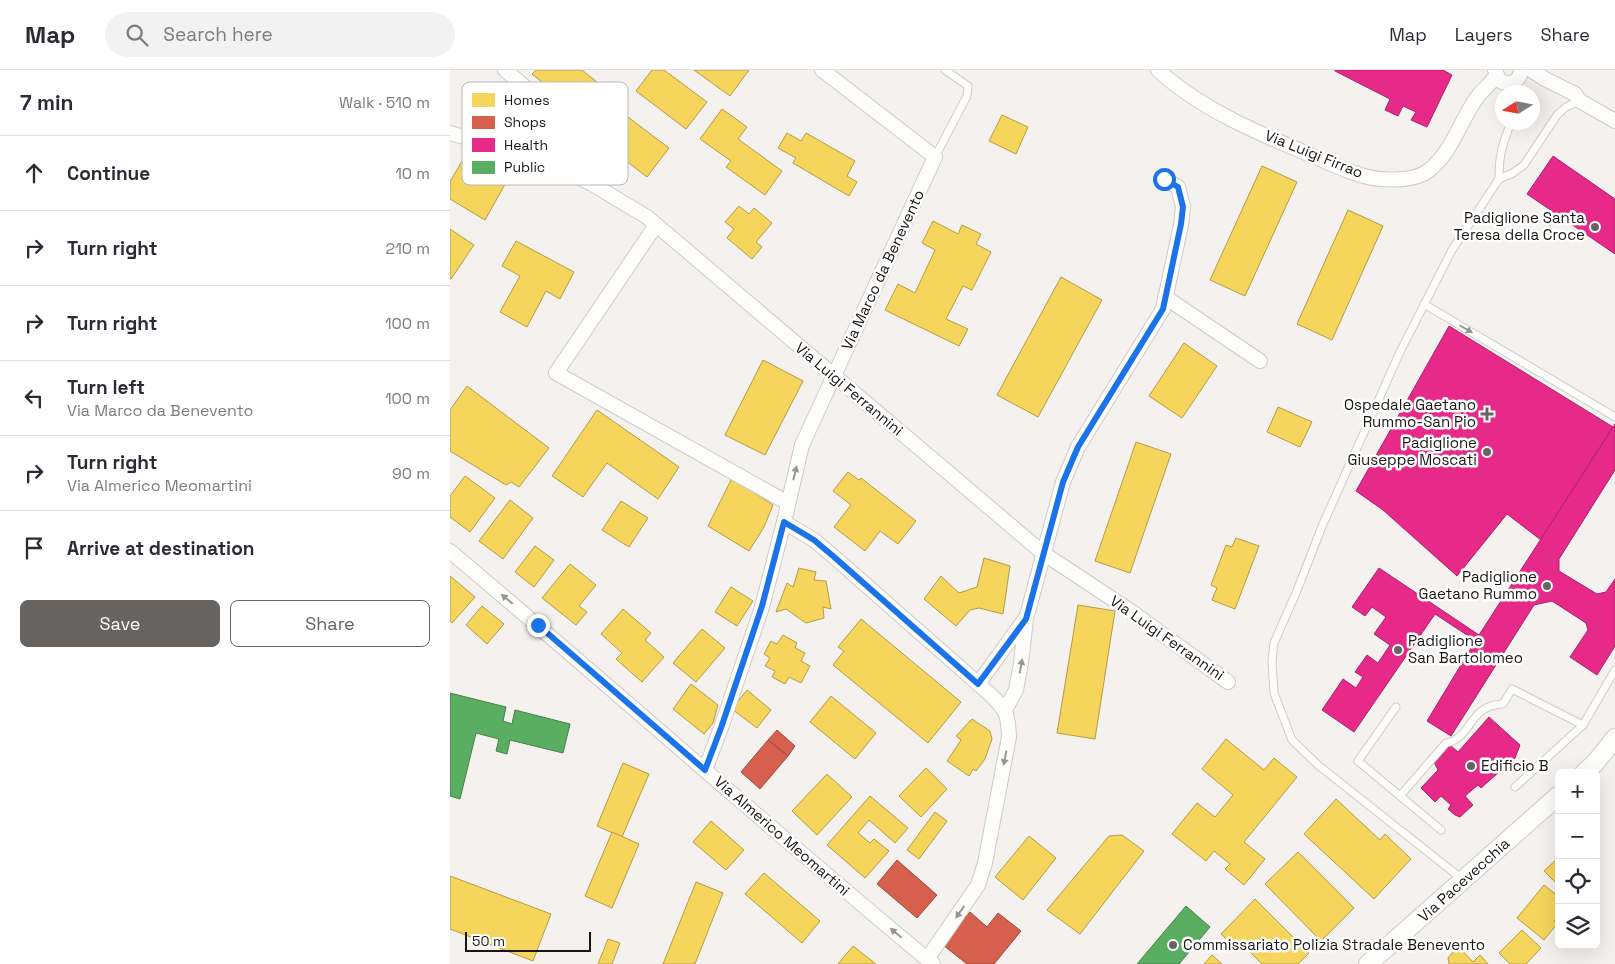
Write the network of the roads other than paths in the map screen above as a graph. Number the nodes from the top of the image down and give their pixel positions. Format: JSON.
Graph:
{"nodes":[{"id":1,"x":505,"y":70,"type":"edge"},
{"id":2,"x":822,"y":70,"type":"edge"},
{"id":3,"x":944,"y":70,"type":"edge"},
{"id":4,"x":1158,"y":70,"type":"edge"},
{"id":5,"x":1521,"y":70,"type":"edge"},
{"id":6,"x":1539,"y":72,"type":"edge"},
{"id":7,"x":1502,"y":81,"type":"edge"},
{"id":8,"x":519,"y":82,"type":"edge"},
{"id":9,"x":1580,"y":101,"type":"junction"},
{"id":10,"x":1615,"y":121,"type":"edge"},
{"id":11,"x":1508,"y":130,"type":"edge"},
{"id":12,"x":450,"y":133,"type":"edge"},
{"id":13,"x":462,"y":137,"type":"edge"},
{"id":14,"x":935,"y":157,"type":"junction"},
{"id":15,"x":1164,"y":179,"type":"dead end"},
{"id":16,"x":1499,"y":179,"type":"junction"},
{"id":17,"x":594,"y":185,"type":"edge"},
{"id":18,"x":656,"y":225,"type":"junction"},
{"id":19,"x":1165,"y":297,"type":"junction"},
{"id":20,"x":1424,"y":304,"type":"junction"},
{"id":21,"x":1260,"y":361,"type":"dead end"},
{"id":22,"x":834,"y":376,"type":"junction"},
{"id":23,"x":1615,"y":417,"type":"edge"},
{"id":24,"x":788,"y":503,"type":"junction"},
{"id":25,"x":784,"y":522,"type":"junction"},
{"id":26,"x":450,"y":551,"type":"edge"},
{"id":27,"x":1043,"y":553,"type":"junction"},
{"id":28,"x":1026,"y":619,"type":"junction"},
{"id":29,"x":1615,"y":670,"type":"edge"},
{"id":30,"x":1228,"y":682,"type":"dead end"},
{"id":31,"x":978,"y":684,"type":"junction"},
{"id":32,"x":1396,"y":707,"type":"dead end"},
{"id":33,"x":1006,"y":710,"type":"junction"},
{"id":34,"x":1583,"y":726,"type":"junction"},
{"id":35,"x":1615,"y":738,"type":"edge"},
{"id":36,"x":1588,"y":769,"type":"edge"},
{"id":37,"x":705,"y":770,"type":"junction"},
{"id":38,"x":1514,"y":787,"type":"dead end"},
{"id":39,"x":1400,"y":796,"type":"junction"},
{"id":40,"x":1555,"y":799,"type":"edge"},
{"id":41,"x":1441,"y":830,"type":"dead end"},
{"id":42,"x":1464,"y":880,"type":"junction"},
{"id":43,"x":930,"y":961,"type":"edge"},
{"id":44,"x":1368,"y":964,"type":"edge"}],
"edges":[{"from":1,"to":8,"type":"street"},
{"from":2,"to":14,"type":"street"},
{"from":3,"to":14,"type":"lane","name":"Via Marco da Benevento"},
{"from":4,"to":7,"type":"street","name":"Via Luigi Firrao"},
{"from":5,"to":7,"type":"street","name":"Via Luigi Firrao"},
{"from":6,"to":9,"type":"street"},
{"from":9,"to":10,"type":"street"},
{"from":9,"to":16,"type":"lane"},
{"from":11,"to":16,"type":"lane"},
{"from":12,"to":13,"type":"street","name":"Via Luigi Ferrannini"},
{"from":14,"to":22,"type":"street","name":"Via Marco da Benevento"},
{"from":15,"to":19,"type":"street"},
{"from":16,"to":20,"type":"lane"},
{"from":17,"to":18,"type":"street","name":"Via Luigi Ferrannini"},
{"from":18,"to":22,"type":"street","name":"Via Luigi Ferrannini"},
{"from":18,"to":24,"type":"street"},
{"from":19,"to":21,"type":"street"},
{"from":19,"to":27,"type":"street"},
{"from":20,"to":23,"type":"lane","one_way":true},
{"from":20,"to":42,"type":"lane"},
{"from":24,"to":22,"type":"street","name":"Via Marco da Benevento","one_way":true},
{"from":22,"to":27,"type":"street","name":"Via Luigi Ferrannini"},
{"from":24,"to":25,"type":"street","name":"Via Marco da Benevento"},
{"from":25,"to":31,"type":"street"},
{"from":25,"to":37,"type":"street","name":"Via Marco da Benevento"},
{"from":37,"to":26,"type":"street","name":"Via Almerico Meomartini","one_way":true},
{"from":27,"to":28,"type":"street"},
{"from":27,"to":30,"type":"street","name":"Via Luigi Ferrannini"},
{"from":28,"to":31,"type":"street"},
{"from":33,"to":28,"type":"street","one_way":true},
{"from":29,"to":34,"type":"lane"},
{"from":31,"to":33,"type":"street"},
{"from":32,"to":39,"type":"lane"},
{"from":33,"to":43,"type":"street","one_way":true},
{"from":34,"to":38,"type":"lane"},
{"from":34,"to":39,"type":"lane"},
{"from":35,"to":36,"type":"street"},
{"from":43,"to":37,"type":"street","name":"Via Almerico Meomartini","one_way":true},
{"from":39,"to":41,"type":"lane"},
{"from":40,"to":42,"type":"street","name":"Via Pacevecchia"},
{"from":42,"to":44,"type":"street","name":"Via Pacevecchia"}]}
